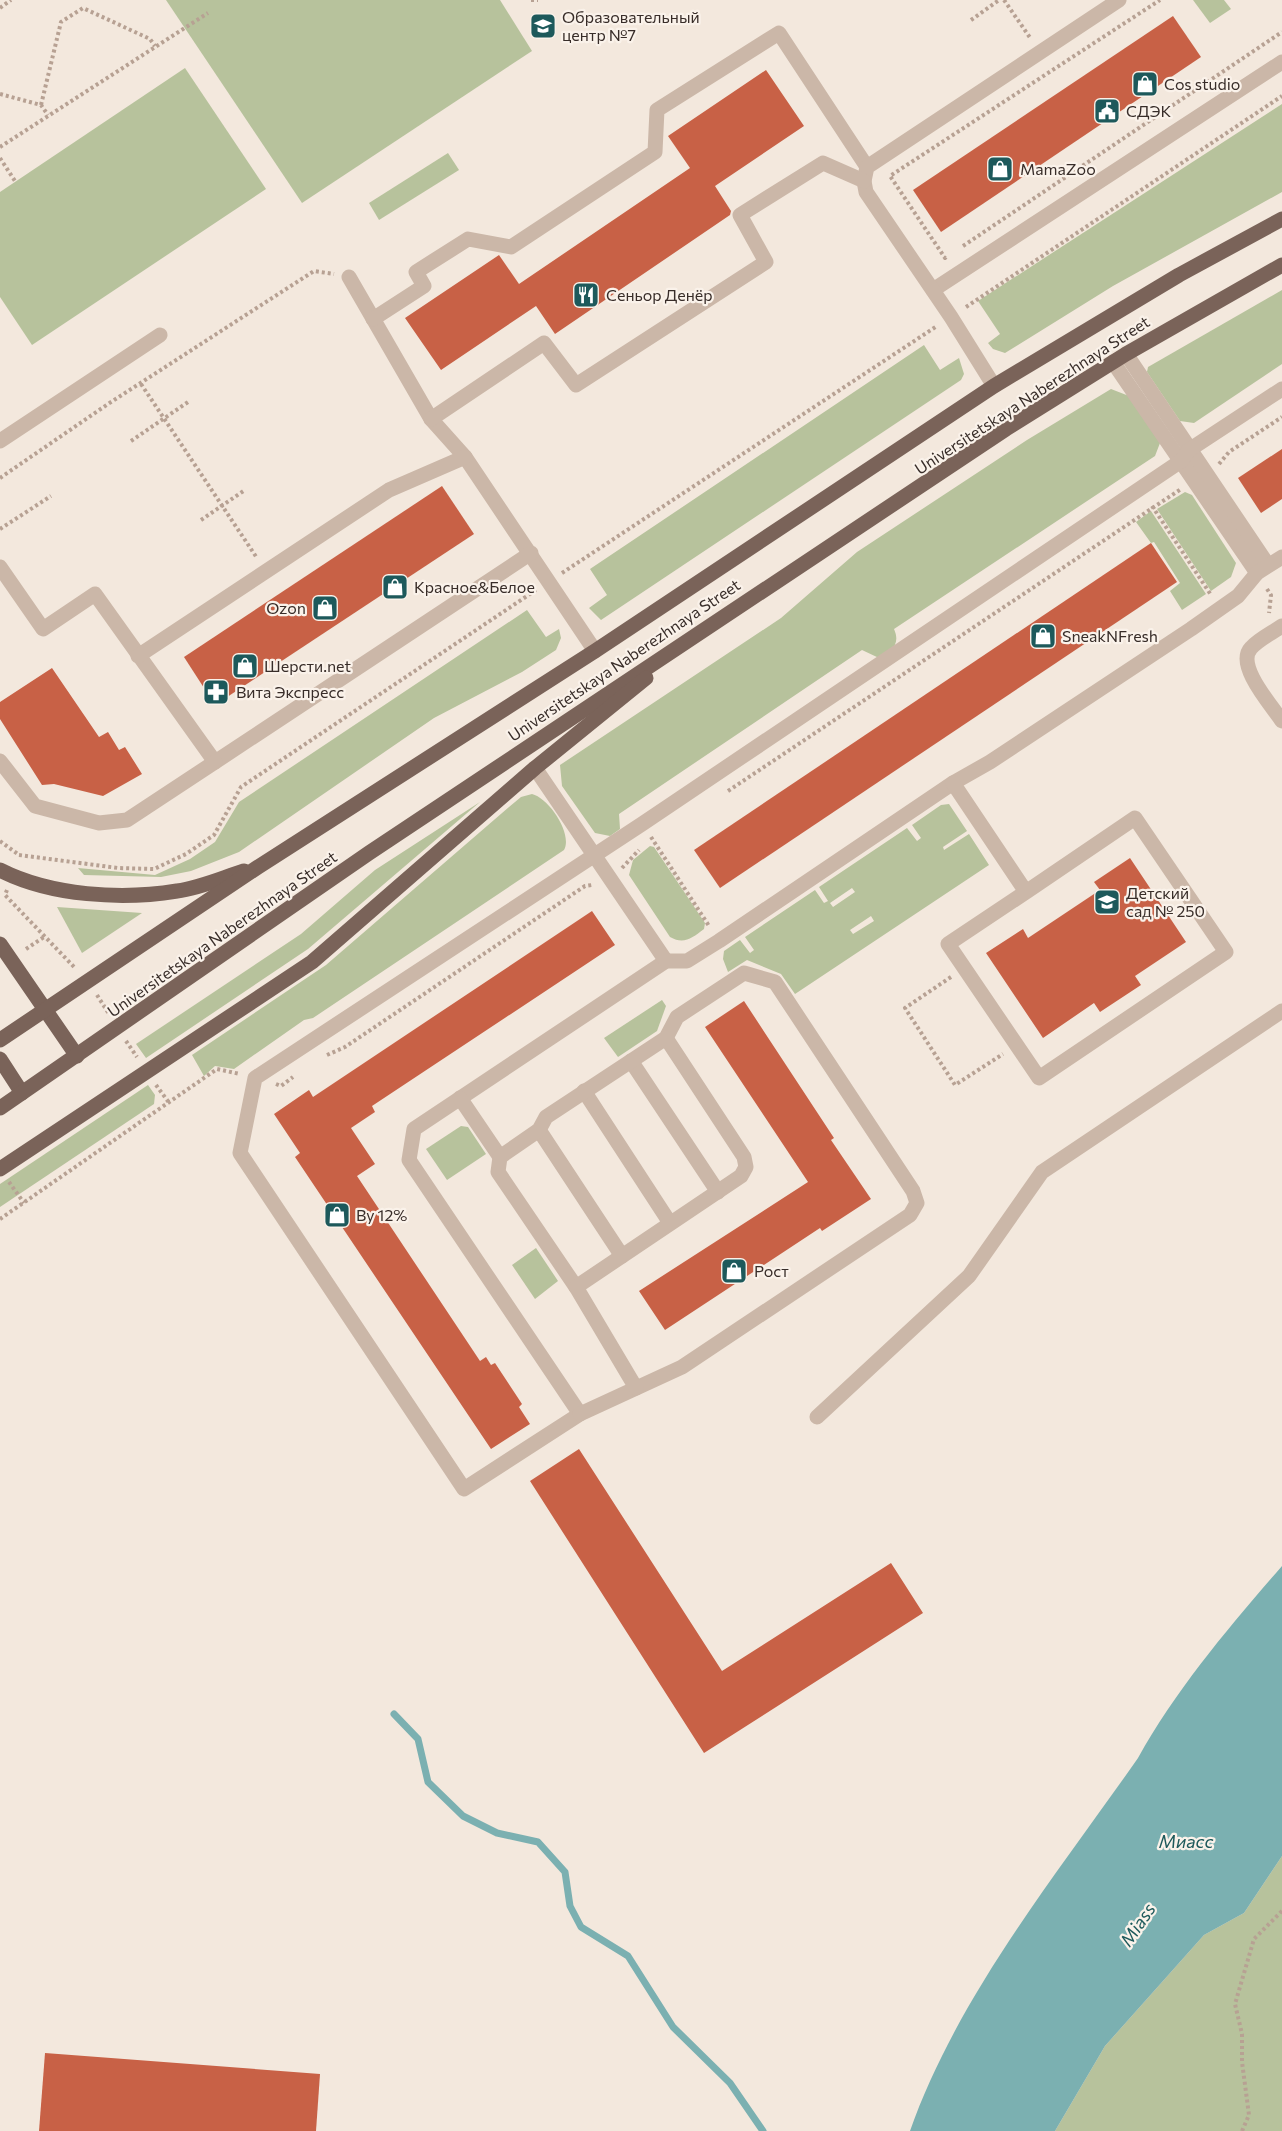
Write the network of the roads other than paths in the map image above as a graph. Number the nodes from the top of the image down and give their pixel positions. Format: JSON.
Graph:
{"nodes":[{"id":1,"x":1119,"y":0,"type":"edge"},
{"id":2,"x":1282,"y":62,"type":"edge"},
{"id":3,"x":865,"y":174,"type":"junction"},
{"id":4,"x":1282,"y":219,"type":"edge"},
{"id":5,"x":1282,"y":265,"type":"edge"},
{"id":6,"x":349,"y":277,"type":"road end"},
{"id":7,"x":933,"y":290,"type":"junction"},
{"id":8,"x":374,"y":319,"type":"junction"},
{"id":9,"x":160,"y":335,"type":"dead end"},
{"id":10,"x":1119,"y":358,"type":"junction"},
{"id":11,"x":994,"y":386,"type":"junction"},
{"id":12,"x":1282,"y":389,"type":"edge"},
{"id":13,"x":431,"y":419,"type":"junction"},
{"id":14,"x":0,"y":441,"type":"edge"},
{"id":15,"x":1185,"y":455,"type":"junction"},
{"id":16,"x":465,"y":457,"type":"junction"},
{"id":17,"x":531,"y":553,"type":"junction"},
{"id":18,"x":1282,"y":557,"type":"edge"},
{"id":19,"x":0,"y":567,"type":"edge"},
{"id":20,"x":1262,"y":569,"type":"junction"},
{"id":21,"x":752,"y":597,"type":"junction"},
{"id":22,"x":1282,"y":626,"type":"edge"},
{"id":23,"x":595,"y":651,"type":"junction"},
{"id":24,"x":138,"y":656,"type":"junction"},
{"id":25,"x":1282,"y":721,"type":"edge"},
{"id":26,"x":0,"y":761,"type":"edge"},
{"id":27,"x":214,"y":762,"type":"junction"},
{"id":28,"x":535,"y":768,"type":"junction"},
{"id":29,"x":952,"y":783,"type":"junction"},
{"id":30,"x":595,"y":854,"type":"junction"},
{"id":31,"x":258,"y":867,"type":"junction"},
{"id":32,"x":0,"y":870,"type":"edge"},
{"id":33,"x":1026,"y":892,"type":"junction"},
{"id":34,"x":0,"y":944,"type":"edge"},
{"id":35,"x":666,"y":960,"type":"junction"},
{"id":36,"x":46,"y":1008,"type":"junction"},
{"id":37,"x":1282,"y":1011,"type":"edge"},
{"id":38,"x":666,"y":1038,"type":"junction"},
{"id":39,"x":0,"y":1040,"type":"edge"},
{"id":40,"x":77,"y":1056,"type":"junction"},
{"id":41,"x":0,"y":1059,"type":"edge"},
{"id":42,"x":631,"y":1061,"type":"junction"},
{"id":43,"x":584,"y":1091,"type":"junction"},
{"id":44,"x":22,"y":1093,"type":"junction"},
{"id":45,"x":460,"y":1098,"type":"junction"},
{"id":46,"x":0,"y":1108,"type":"edge"},
{"id":47,"x":539,"y":1130,"type":"junction"},
{"id":48,"x":500,"y":1157,"type":"junction"},
{"id":49,"x":3,"y":1174,"type":"edge"},
{"id":50,"x":718,"y":1192,"type":"junction"},
{"id":51,"x":670,"y":1224,"type":"junction"},
{"id":52,"x":622,"y":1256,"type":"junction"},
{"id":53,"x":576,"y":1287,"type":"junction"},
{"id":54,"x":636,"y":1388,"type":"junction"},
{"id":55,"x":580,"y":1414,"type":"junction"},
{"id":56,"x":817,"y":1417,"type":"dead end"}],
"edges":[{"from":1,"to":3,"type":"lane"},
{"from":2,"to":7,"type":"lane"},
{"from":3,"to":7,"type":"lane"},
{"from":3,"to":8,"type":"lane"},
{"from":3,"to":13,"type":"lane"},
{"from":4,"to":11,"type":"main road","name":"Universitetskaya Naberezhnaya Street"},
{"from":5,"to":10,"type":"main road","name":"Universitetskaya Naberezhnaya Street"},
{"from":6,"to":8,"type":"lane"},
{"from":7,"to":11,"type":"lane"},
{"from":8,"to":13,"type":"lane"},
{"from":9,"to":14,"type":"lane"},
{"from":10,"to":15,"type":"lane"},
{"from":10,"to":21,"type":"main road","name":"Universitetskaya Naberezhnaya Street"},
{"from":11,"to":23,"type":"main road","name":"Universitetskaya Naberezhnaya Street"},
{"from":12,"to":15,"type":"lane"},
{"from":13,"to":16,"type":"lane"},
{"from":15,"to":20,"type":"lane"},
{"from":15,"to":30,"type":"lane"},
{"from":16,"to":17,"type":"lane"},
{"from":16,"to":24,"type":"lane"},
{"from":17,"to":23,"type":"lane"},
{"from":17,"to":27,"type":"lane"},
{"from":18,"to":20,"type":"lane"},
{"from":19,"to":24,"type":"lane"},
{"from":20,"to":29,"type":"lane"},
{"from":21,"to":28,"type":"main road"},
{"from":21,"to":40,"type":"main road","name":"Universitetskaya Naberezhnaya Street"},
{"from":22,"to":25,"type":"lane"},
{"from":23,"to":31,"type":"main road","name":"Universitetskaya Naberezhnaya Street"},
{"from":24,"to":27,"type":"lane"},
{"from":26,"to":27,"type":"lane"},
{"from":28,"to":30,"type":"lane"},
{"from":28,"to":49,"type":"main road"},
{"from":29,"to":33,"type":"lane"},
{"from":29,"to":35,"type":"lane"},
{"from":30,"to":35,"type":"lane"},
{"from":30,"to":55,"type":"lane"},
{"from":31,"to":32,"type":"main road"},
{"from":31,"to":36,"type":"main road","name":"Universitetskaya Naberezhnaya Street"},
{"from":33,"to":33,"type":"lane"},
{"from":34,"to":36,"type":"main road"},
{"from":35,"to":45,"type":"lane"},
{"from":36,"to":39,"type":"main road","name":"Universitetskaya Naberezhnaya Street"},
{"from":36,"to":40,"type":"main road"},
{"from":37,"to":56,"type":"lane"},
{"from":38,"to":42,"type":"lane"},
{"from":38,"to":50,"type":"lane"},
{"from":38,"to":54,"type":"lane"},
{"from":40,"to":44,"type":"main road","name":"Universitetskaya Naberezhnaya Street"},
{"from":41,"to":44,"type":"main road"},
{"from":42,"to":43,"type":"lane"},
{"from":42,"to":50,"type":"lane"},
{"from":43,"to":47,"type":"lane"},
{"from":43,"to":51,"type":"lane"},
{"from":44,"to":46,"type":"main road","name":"Universitetskaya Naberezhnaya Street"},
{"from":45,"to":48,"type":"lane"},
{"from":45,"to":55,"type":"lane"},
{"from":47,"to":48,"type":"lane"},
{"from":47,"to":52,"type":"lane"},
{"from":48,"to":53,"type":"lane"},
{"from":50,"to":51,"type":"lane"},
{"from":51,"to":52,"type":"lane"},
{"from":52,"to":53,"type":"lane"},
{"from":53,"to":54,"type":"lane"},
{"from":54,"to":55,"type":"lane"}]}
